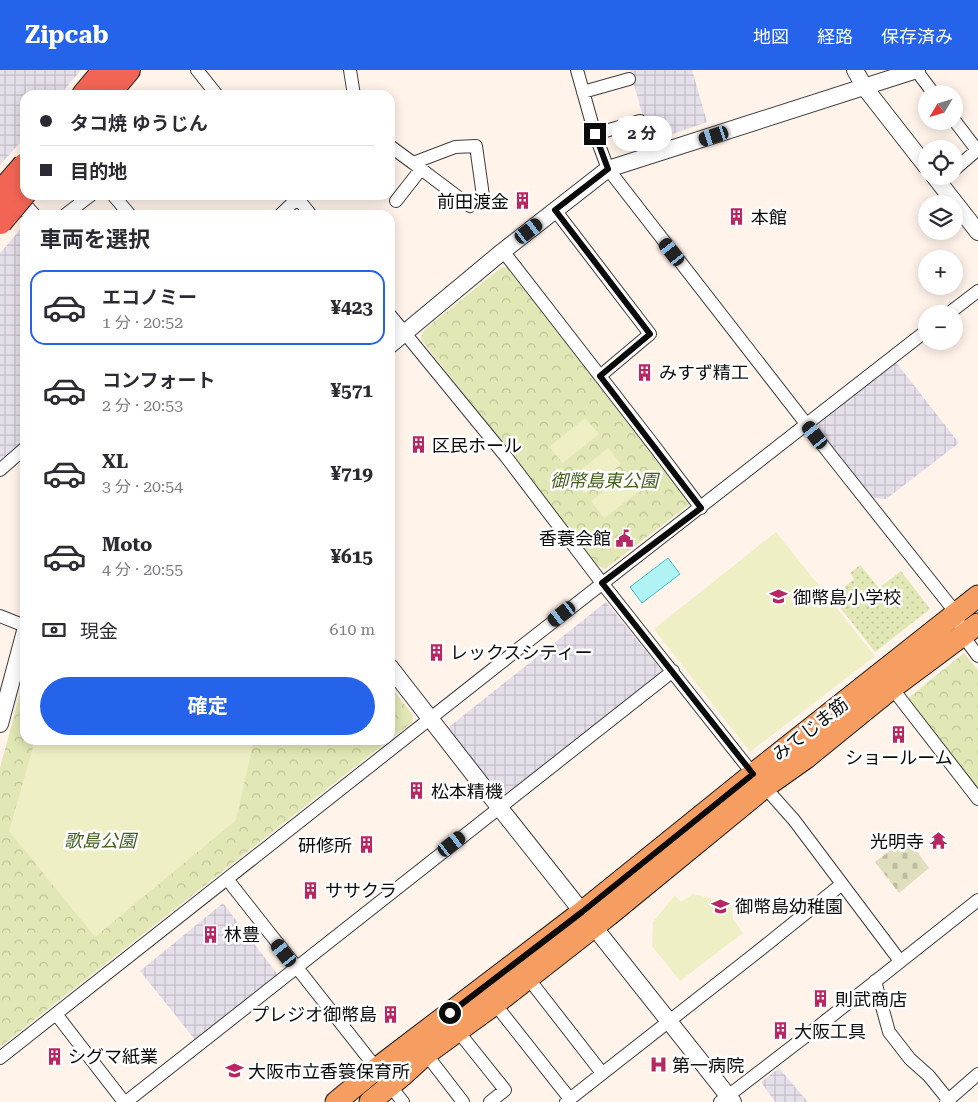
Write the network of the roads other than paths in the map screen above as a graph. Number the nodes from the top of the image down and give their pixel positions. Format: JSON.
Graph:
{"nodes":[{"id":1,"x":100,"y":70,"type":"edge"},
{"id":2,"x":105,"y":70,"type":"edge"},
{"id":3,"x":128,"y":70,"type":"edge"},
{"id":4,"x":197,"y":70,"type":"edge"},
{"id":5,"x":350,"y":70,"type":"edge"},
{"id":6,"x":577,"y":70,"type":"edge"},
{"id":7,"x":855,"y":70,"type":"edge"},
{"id":8,"x":917,"y":70,"type":"edge"},
{"id":9,"x":629,"y":78,"type":"dead end"},
{"id":10,"x":928,"y":85,"type":"edge"},
{"id":11,"x":865,"y":88,"type":"junction"},
{"id":12,"x":83,"y":90,"type":"edge"},
{"id":13,"x":88,"y":90,"type":"edge"},
{"id":14,"x":111,"y":90,"type":"edge"},
{"id":15,"x":213,"y":90,"type":"edge"},
{"id":16,"x":353,"y":90,"type":"edge"},
{"id":17,"x":583,"y":92,"type":"junction"},
{"id":18,"x":640,"y":120,"type":"dead end"},
{"id":19,"x":962,"y":130,"type":"edge"},
{"id":20,"x":595,"y":134,"type":"junction"},
{"id":21,"x":395,"y":150,"type":"edge"},
{"id":22,"x":918,"y":156,"type":"edge"},
{"id":23,"x":963,"y":162,"type":"edge"},
{"id":24,"x":20,"y":164,"type":"edge"},
{"id":25,"x":417,"y":166,"type":"junction"},
{"id":26,"x":608,"y":169,"type":"junction"},
{"id":27,"x":20,"y":170,"type":"edge"},
{"id":28,"x":944,"y":185,"type":"edge"},
{"id":29,"x":1,"y":187,"type":"edge"},
{"id":30,"x":20,"y":198,"type":"edge"},
{"id":31,"x":84,"y":200,"type":"edge"},
{"id":32,"x":117,"y":200,"type":"edge"},
{"id":33,"x":294,"y":200,"type":"edge"},
{"id":34,"x":396,"y":201,"type":"dead end"},
{"id":35,"x":28,"y":210,"type":"edge"},
{"id":36,"x":71,"y":210,"type":"edge"},
{"id":37,"x":126,"y":210,"type":"edge"},
{"id":38,"x":285,"y":210,"type":"edge"},
{"id":39,"x":555,"y":210,"type":"junction"},
{"id":40,"x":0,"y":222,"type":"edge"},
{"id":41,"x":978,"y":232,"type":"edge"},
{"id":42,"x":504,"y":251,"type":"junction"},
{"id":43,"x":978,"y":291,"type":"edge"},
{"id":44,"x":960,"y":305,"type":"edge"},
{"id":45,"x":395,"y":320,"type":"edge"},
{"id":46,"x":404,"y":332,"type":"junction"},
{"id":47,"x":918,"y":337,"type":"edge"},
{"id":48,"x":395,"y":340,"type":"edge"},
{"id":49,"x":600,"y":376,"type":"junction"},
{"id":50,"x":806,"y":424,"type":"junction"},
{"id":51,"x":20,"y":452,"type":"edge"},
{"id":52,"x":0,"y":470,"type":"edge"},
{"id":53,"x":701,"y":508,"type":"junction"},
{"id":54,"x":602,"y":583,"type":"junction"},
{"id":55,"x":978,"y":596,"type":"edge"},
{"id":56,"x":956,"y":613,"type":"junction"},
{"id":57,"x":0,"y":616,"type":"edge"},
{"id":58,"x":20,"y":624,"type":"edge"},
{"id":59,"x":970,"y":630,"type":"edge"},
{"id":60,"x":20,"y":646,"type":"edge"},
{"id":61,"x":978,"y":656,"type":"edge"},
{"id":62,"x":673,"y":671,"type":"junction"},
{"id":63,"x":395,"y":673,"type":"edge"},
{"id":64,"x":892,"y":688,"type":"junction"},
{"id":65,"x":4,"y":695,"type":"edge"},
{"id":66,"x":430,"y":718,"type":"junction"},
{"id":67,"x":0,"y":724,"type":"edge"},
{"id":68,"x":759,"y":780,"type":"junction"},
{"id":69,"x":978,"y":799,"type":"edge"},
{"id":70,"x":498,"y":807,"type":"junction"},
{"id":71,"x":227,"y":879,"type":"junction"},
{"id":72,"x":842,"y":884,"type":"junction"},
{"id":73,"x":978,"y":900,"type":"edge"},
{"id":74,"x":588,"y":920,"type":"junction"},
{"id":75,"x":900,"y":961,"type":"junction"},
{"id":76,"x":296,"y":968,"type":"junction"},
{"id":77,"x":528,"y":978,"type":"junction"},
{"id":78,"x":875,"y":981,"type":"junction"},
{"id":79,"x":495,"y":1004,"type":"junction"},
{"id":80,"x":56,"y":1014,"type":"junction"},
{"id":81,"x":669,"y":1021,"type":"junction"},
{"id":82,"x":458,"y":1030,"type":"junction"},
{"id":83,"x":426,"y":1054,"type":"junction"},
{"id":84,"x":0,"y":1058,"type":"edge"},
{"id":85,"x":376,"y":1069,"type":"junction"},
{"id":86,"x":602,"y":1073,"type":"junction"},
{"id":87,"x":978,"y":1074,"type":"edge"},
{"id":88,"x":390,"y":1085,"type":"junction"},
{"id":89,"x":568,"y":1100,"type":"edge"},
{"id":90,"x":727,"y":1100,"type":"edge"},
{"id":91,"x":948,"y":1101,"type":"edge"},
{"id":92,"x":125,"y":1102,"type":"edge"},
{"id":93,"x":336,"y":1102,"type":"edge"},
{"id":94,"x":370,"y":1102,"type":"edge"},
{"id":95,"x":403,"y":1102,"type":"edge"},
{"id":96,"x":464,"y":1102,"type":"edge"},
{"id":97,"x":490,"y":1102,"type":"edge"}],
"edges":[{"from":1,"to":12,"type":"street"},
{"from":2,"to":13,"type":"highway"},
{"from":3,"to":14,"type":"highway"},
{"from":4,"to":15,"type":"street"},
{"from":5,"to":16,"type":"street"},
{"from":6,"to":17,"type":"street"},
{"from":7,"to":11,"type":"street"},
{"from":8,"to":10,"type":"street"},
{"from":8,"to":11,"type":"street"},
{"from":9,"to":17,"type":"street"},
{"from":11,"to":22,"type":"street"},
{"from":11,"to":26,"type":"street"},
{"from":17,"to":20,"type":"street"},
{"from":18,"to":20,"type":"street"},
{"from":19,"to":23,"type":"street"},
{"from":20,"to":26,"type":"street"},
{"from":21,"to":25,"type":"street"},
{"from":24,"to":29,"type":"street"},
{"from":25,"to":25,"type":"street"},
{"from":25,"to":34,"type":"street"},
{"from":26,"to":39,"type":"street"},
{"from":26,"to":50,"type":"street"},
{"from":27,"to":29,"type":"highway","bridge":true},
{"from":28,"to":41,"type":"street"},
{"from":29,"to":35,"type":"street"},
{"from":30,"to":40,"type":"highway","bridge":true},
{"from":31,"to":36,"type":"street"},
{"from":32,"to":37,"type":"street"},
{"from":33,"to":38,"type":"street"},
{"from":39,"to":42,"type":"street"},
{"from":39,"to":49,"type":"street"},
{"from":42,"to":46,"type":"street"},
{"from":42,"to":49,"type":"street"},
{"from":43,"to":44,"type":"street"},
{"from":45,"to":46,"type":"street"},
{"from":46,"to":48,"type":"street"},
{"from":46,"to":54,"type":"street"},
{"from":47,"to":50,"type":"street"},
{"from":49,"to":53,"type":"street"},
{"from":50,"to":53,"type":"street"},
{"from":50,"to":56,"type":"street"},
{"from":51,"to":52,"type":"street"},
{"from":53,"to":54,"type":"street"},
{"from":54,"to":62,"type":"street"},
{"from":54,"to":66,"type":"street"},
{"from":55,"to":56,"type":"main road","name":"みてじま筋"},
{"from":56,"to":59,"type":"street"},
{"from":56,"to":68,"type":"main road","name":"みてじま筋"},
{"from":57,"to":58,"type":"street"},
{"from":59,"to":61,"type":"street"},
{"from":59,"to":64,"type":"main road","name":"みてじま筋"},
{"from":60,"to":65,"type":"street"},
{"from":62,"to":68,"type":"street"},
{"from":62,"to":70,"type":"street"},
{"from":63,"to":66,"type":"street"},
{"from":64,"to":68,"type":"main road","name":"みてじま筋"},
{"from":64,"to":69,"type":"street"},
{"from":65,"to":67,"type":"street"},
{"from":66,"to":70,"type":"street"},
{"from":66,"to":71,"type":"street"},
{"from":68,"to":72,"type":"street"},
{"from":68,"to":74,"type":"main road","name":"みてじま筋"},
{"from":70,"to":74,"type":"street"},
{"from":70,"to":76,"type":"street"},
{"from":71,"to":76,"type":"street"},
{"from":71,"to":80,"type":"street"},
{"from":72,"to":75,"type":"street"},
{"from":72,"to":81,"type":"street"},
{"from":73,"to":75,"type":"street"},
{"from":74,"to":77,"type":"main road","name":"みてじま筋"},
{"from":74,"to":81,"type":"street"},
{"from":74,"to":85,"type":"main road","name":"みてじま筋"},
{"from":75,"to":78,"type":"street"},
{"from":76,"to":85,"type":"street"},
{"from":76,"to":92,"type":"street"},
{"from":77,"to":79,"type":"main road","name":"みてじま筋"},
{"from":77,"to":86,"type":"street"},
{"from":78,"to":90,"type":"street"},
{"from":78,"to":91,"type":"street"},
{"from":79,"to":82,"type":"main road","name":"みてじま筋"},
{"from":79,"to":89,"type":"street"},
{"from":80,"to":84,"type":"street"},
{"from":80,"to":92,"type":"street"},
{"from":81,"to":86,"type":"street"},
{"from":81,"to":90,"type":"street"},
{"from":82,"to":83,"type":"main road","name":"みてじま筋"},
{"from":82,"to":97,"type":"street"},
{"from":83,"to":88,"type":"main road","name":"みてじま筋"},
{"from":83,"to":96,"type":"street"},
{"from":85,"to":88,"type":"street"},
{"from":85,"to":93,"type":"main road","name":"みてじま筋"},
{"from":86,"to":89,"type":"street"},
{"from":87,"to":91,"type":"street"},
{"from":88,"to":94,"type":"main road","name":"みてじま筋"},
{"from":88,"to":95,"type":"street"}]}
